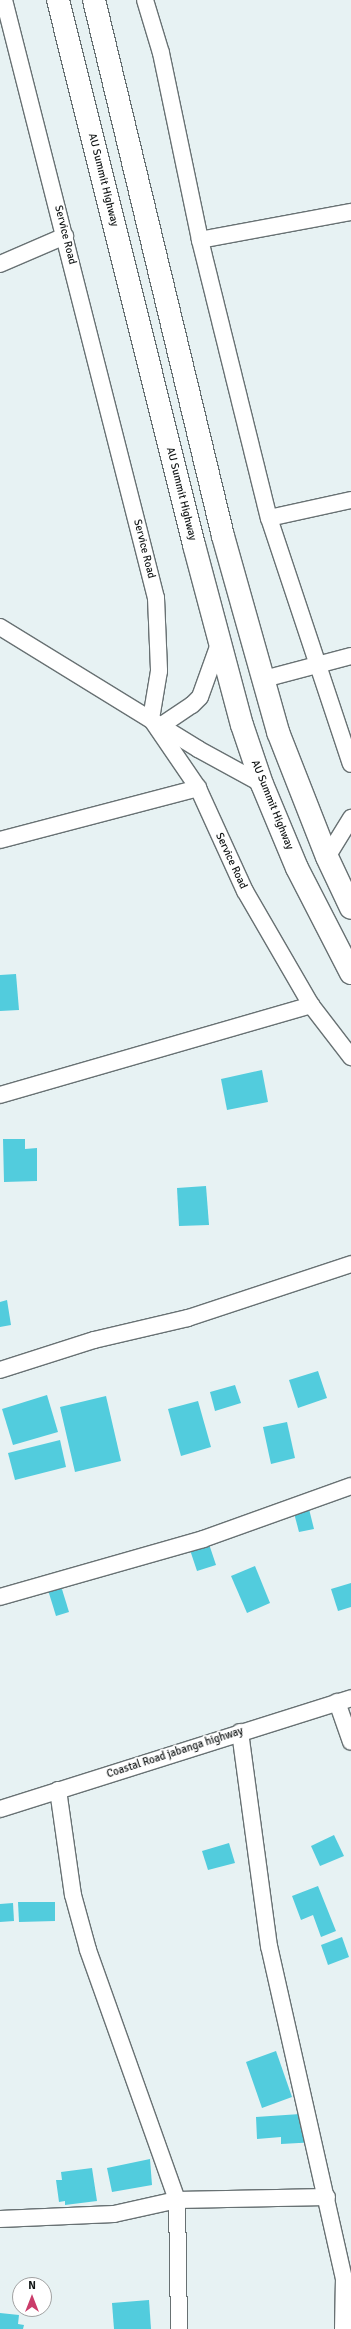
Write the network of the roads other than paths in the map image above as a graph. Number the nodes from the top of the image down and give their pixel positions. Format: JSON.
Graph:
{"nodes":[{"id":1,"x":4,"y":0,"type":"edge"},
{"id":2,"x":58,"y":0,"type":"edge"},
{"id":3,"x":94,"y":0,"type":"edge"},
{"id":4,"x":145,"y":0,"type":"edge"},
{"id":5,"x":351,"y":212,"type":"edge"},
{"id":6,"x":66,"y":236,"type":"junction"},
{"id":7,"x":200,"y":240,"type":"junction"},
{"id":8,"x":0,"y":264,"type":"edge"},
{"id":9,"x":351,"y":500,"type":"edge"},
{"id":10,"x":269,"y":518,"type":"junction"},
{"id":11,"x":0,"y":627,"type":"edge"},
{"id":12,"x":220,"y":641,"type":"junction"},
{"id":13,"x":351,"y":656,"type":"edge"},
{"id":14,"x":316,"y":665,"type":"junction"},
{"id":15,"x":264,"y":679,"type":"junction"},
{"id":16,"x":157,"y":722,"type":"junction"},
{"id":17,"x":351,"y":764,"type":"edge"},
{"id":18,"x":262,"y":784,"type":"junction"},
{"id":19,"x":198,"y":788,"type":"junction"},
{"id":20,"x":351,"y":818,"type":"edge"},
{"id":21,"x":0,"y":840,"type":"edge"},
{"id":22,"x":327,"y":857,"type":"junction"},
{"id":23,"x":351,"y":908,"type":"edge"},
{"id":24,"x":351,"y":973,"type":"edge"},
{"id":25,"x":311,"y":1005,"type":"junction"},
{"id":26,"x":351,"y":1057,"type":"edge"},
{"id":27,"x":0,"y":1095,"type":"edge"},
{"id":28,"x":351,"y":1264,"type":"edge"},
{"id":29,"x":0,"y":1370,"type":"edge"},
{"id":30,"x":351,"y":1486,"type":"edge"},
{"id":31,"x":0,"y":1597,"type":"edge"},
{"id":32,"x":344,"y":1700,"type":"edge"},
{"id":33,"x":240,"y":1732,"type":"junction"},
{"id":34,"x":351,"y":1742,"type":"edge"},
{"id":35,"x":58,"y":1790,"type":"junction"},
{"id":36,"x":0,"y":1809,"type":"edge"},
{"id":37,"x":327,"y":2197,"type":"junction"},
{"id":38,"x":177,"y":2200,"type":"junction"},
{"id":39,"x":0,"y":2219,"type":"edge"},
{"id":40,"x":347,"y":2278,"type":"edge"},
{"id":41,"x":179,"y":2329,"type":"edge"},
{"id":42,"x":343,"y":2329,"type":"edge"}],
"edges":[{"from":1,"to":6,"type":"street","name":"Service Road"},
{"from":2,"to":12,"type":"main road","name":"AU Summit Highway"},
{"from":3,"to":15,"type":"main road"},
{"from":4,"to":7,"type":"street"},
{"from":5,"to":7,"type":"street"},
{"from":6,"to":8,"type":"street"},
{"from":6,"to":16,"type":"street","name":"Service Road"},
{"from":7,"to":10,"type":"street"},
{"from":9,"to":10,"type":"street"},
{"from":10,"to":14,"type":"street"},
{"from":11,"to":16,"type":"street"},
{"from":12,"to":16,"type":"street"},
{"from":12,"to":18,"type":"main road","name":"AU Summit Highway"},
{"from":13,"to":14,"type":"street"},
{"from":14,"to":15,"type":"street"},
{"from":14,"to":17,"type":"street"},
{"from":15,"to":22,"type":"main road"},
{"from":16,"to":18,"type":"street"},
{"from":16,"to":19,"type":"street","name":"Service Road"},
{"from":18,"to":24,"type":"main road","name":"AU Summit Highway"},
{"from":19,"to":21,"type":"street"},
{"from":19,"to":25,"type":"street","name":"Service Road"},
{"from":20,"to":22,"type":"street"},
{"from":22,"to":23,"type":"main road"},
{"from":25,"to":26,"type":"street","name":"Service Road"},
{"from":25,"to":27,"type":"street"},
{"from":28,"to":29,"type":"street"},
{"from":30,"to":31,"type":"street"},
{"from":32,"to":33,"type":"street","name":"Coastal Road jabanga highway"},
{"from":32,"to":34,"type":"street"},
{"from":33,"to":35,"type":"street","name":"Coastal Road jabanga highway"},
{"from":33,"to":37,"type":"street"},
{"from":35,"to":36,"type":"street","name":"Coastal Road jabanga highway"},
{"from":35,"to":38,"type":"street"},
{"from":37,"to":38,"type":"street"},
{"from":37,"to":40,"type":"street"},
{"from":38,"to":39,"type":"street"},
{"from":38,"to":41,"type":"street"},
{"from":40,"to":42,"type":"street"}]}
